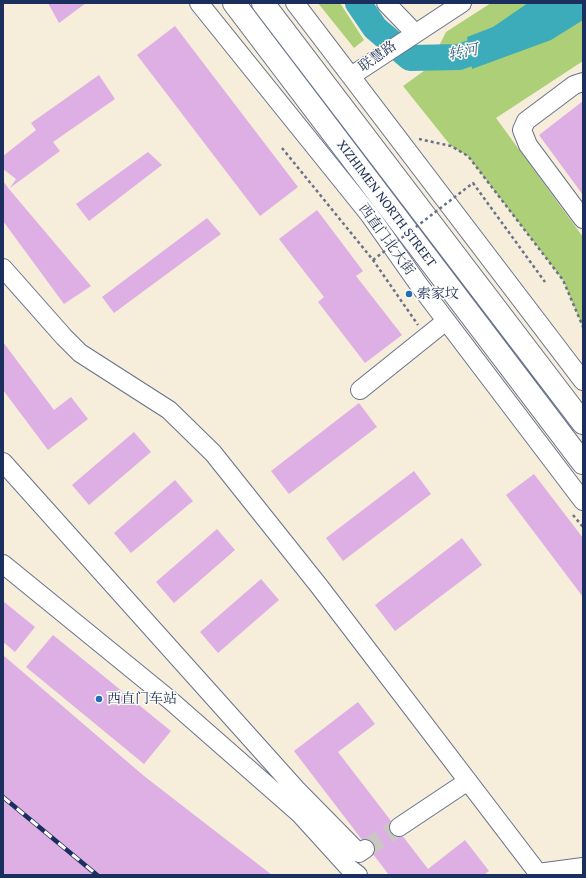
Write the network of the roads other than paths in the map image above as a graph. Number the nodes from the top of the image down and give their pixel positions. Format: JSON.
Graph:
{"nodes":[{"id":1,"x":198,"y":3,"type":"edge"},
{"id":2,"x":234,"y":3,"type":"edge"},
{"id":3,"x":263,"y":3,"type":"edge"},
{"id":4,"x":295,"y":3,"type":"edge"},
{"id":5,"x":386,"y":3,"type":"edge"},
{"id":6,"x":462,"y":3,"type":"edge"},
{"id":7,"x":410,"y":36,"type":"junction"},
{"id":8,"x":351,"y":76,"type":"junction"},
{"id":9,"x":583,"y":82,"type":"edge"},
{"id":10,"x":583,"y":219,"type":"edge"},
{"id":11,"x":3,"y":268,"type":"edge"},
{"id":12,"x":446,"y":321,"type":"junction"},
{"id":13,"x":583,"y":381,"type":"edge"},
{"id":14,"x":360,"y":390,"type":"dead end"},
{"id":15,"x":583,"y":423,"type":"edge"},
{"id":16,"x":3,"y":462,"type":"edge"},
{"id":17,"x":583,"y":463,"type":"edge"},
{"id":18,"x":583,"y":500,"type":"edge"},
{"id":19,"x":3,"y":564,"type":"edge"},
{"id":20,"x":468,"y":781,"type":"junction"},
{"id":21,"x":399,"y":827,"type":"tunnel mouth"},
{"id":22,"x":365,"y":849,"type":"dead end"},
{"id":23,"x":583,"y":867,"type":"edge"},
{"id":24,"x":538,"y":874,"type":"edge"},
{"id":25,"x":358,"y":875,"type":"edge"}],
"edges":[{"from":1,"to":12,"type":"street","name":"西直门北大街"},
{"from":2,"to":17,"type":"highway","name":"XIZHIMEN NORTH STREET"},
{"from":3,"to":15,"type":"highway","name":"XIZHIMEN NORTH STREET"},
{"from":4,"to":8,"type":"street"},
{"from":5,"to":7,"type":"street"},
{"from":6,"to":7,"type":"street","name":"联慧路"},
{"from":7,"to":8,"type":"street","name":"联慧路"},
{"from":8,"to":13,"type":"street"},
{"from":9,"to":10,"type":"street"},
{"from":11,"to":20,"type":"street"},
{"from":12,"to":14,"type":"street"},
{"from":12,"to":18,"type":"street","name":"西直门北大街"},
{"from":16,"to":22,"type":"street"},
{"from":19,"to":25,"type":"street"},
{"from":20,"to":21,"type":"street"},
{"from":20,"to":24,"type":"street"},
{"from":23,"to":24,"type":"street"}]}
